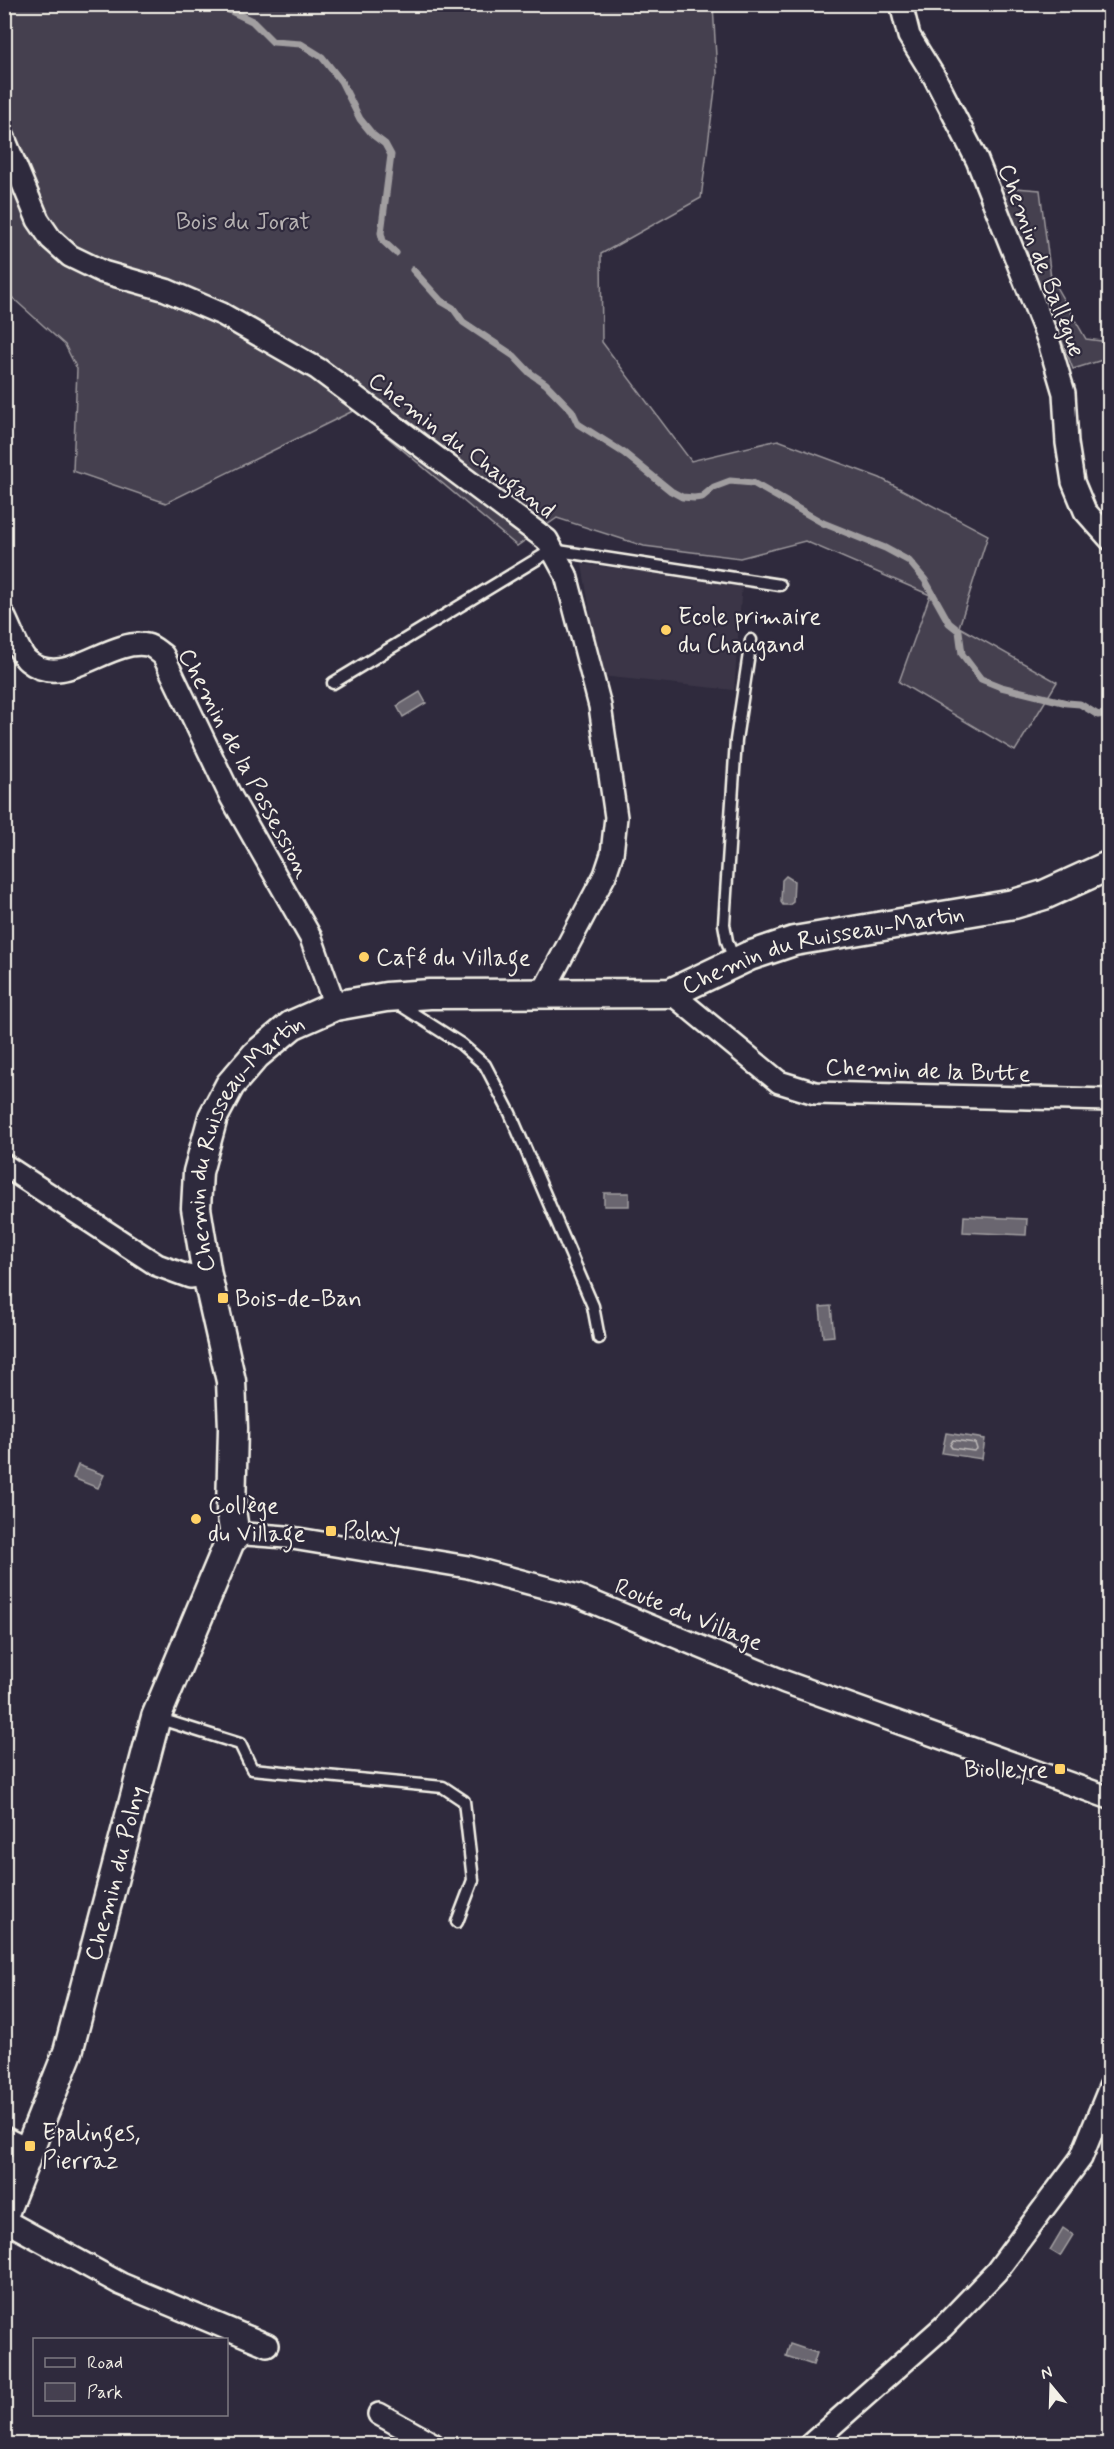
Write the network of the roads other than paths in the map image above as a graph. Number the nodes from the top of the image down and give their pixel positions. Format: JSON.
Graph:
{"nodes":[{"id":1,"x":901,"y":4,"type":"edge"},
{"id":2,"x":4,"y":138,"type":"edge"},
{"id":3,"x":1110,"y":539,"type":"edge"},
{"id":4,"x":552,"y":550,"type":"junction"},
{"id":5,"x":780,"y":585,"type":"dead end"},
{"id":6,"x":4,"y":616,"type":"edge"},
{"id":7,"x":751,"y":640,"type":"dead end"},
{"id":8,"x":333,"y":683,"type":"dead end"},
{"id":9,"x":1110,"y":865,"type":"edge"},
{"id":10,"x":735,"y":962,"type":"junction"},
{"id":11,"x":671,"y":993,"type":"junction"},
{"id":12,"x":542,"y":994,"type":"junction"},
{"id":13,"x":386,"y":996,"type":"junction"},
{"id":14,"x":335,"y":1006,"type":"junction"},
{"id":15,"x":1110,"y":1100,"type":"edge"},
{"id":16,"x":4,"y":1165,"type":"edge"},
{"id":17,"x":207,"y":1275,"type":"junction"},
{"id":18,"x":600,"y":1338,"type":"dead end"},
{"id":19,"x":235,"y":1536,"type":"junction"},
{"id":20,"x":156,"y":1717,"type":"junction"},
{"id":21,"x":1110,"y":1798,"type":"edge"},
{"id":22,"x":457,"y":1922,"type":"dead end"},
{"id":23,"x":1110,"y":2087,"type":"edge"},
{"id":24,"x":16,"y":2144,"type":"edge"},
{"id":25,"x":4,"y":2213,"type":"edge"},
{"id":26,"x":4,"y":2220,"type":"edge"},
{"id":27,"x":267,"y":2345,"type":"dead end"},
{"id":28,"x":379,"y":2414,"type":"dead end"},
{"id":29,"x":433,"y":2445,"type":"edge"},
{"id":30,"x":811,"y":2445,"type":"edge"}],
"edges":[{"from":1,"to":3,"type":"street","name":"Chemin de Ballègue"},
{"from":2,"to":4,"type":"street","name":"Chemin du Chaugand"},
{"from":4,"to":5,"type":"lane"},
{"from":4,"to":8,"type":"lane"},
{"from":4,"to":12,"type":"street","name":"Chemin du Chaugand"},
{"from":6,"to":14,"type":"street","name":"Chemin de la Possession"},
{"from":7,"to":10,"type":"lane"},
{"from":9,"to":10,"type":"street","name":"Chemin du Ruisseau-Martin"},
{"from":10,"to":11,"type":"street","name":"Chemin du Ruisseau-Martin"},
{"from":11,"to":12,"type":"street","name":"Chemin du Ruisseau-Martin"},
{"from":11,"to":15,"type":"street","name":"Chemin de la Butte"},
{"from":12,"to":13,"type":"street","name":"Chemin du Ruisseau-Martin"},
{"from":13,"to":14,"type":"street","name":"Chemin du Ruisseau-Martin"},
{"from":13,"to":18,"type":"lane"},
{"from":14,"to":17,"type":"street","name":"Chemin du Ruisseau-Martin"},
{"from":16,"to":17,"type":"street"},
{"from":17,"to":19,"type":"street","name":"Chemin du Ruisseau-Martin"},
{"from":19,"to":20,"type":"street","name":"Chemin du Polny"},
{"from":19,"to":21,"type":"street","name":"Route du Village"},
{"from":20,"to":22,"type":"lane"},
{"from":20,"to":24,"type":"street","name":"Chemin du Polny"},
{"from":23,"to":30,"type":"street"},
{"from":24,"to":25,"type":"street","name":"Chemin du Polny"},
{"from":26,"to":27,"type":"street"},
{"from":28,"to":29,"type":"street"}]}
